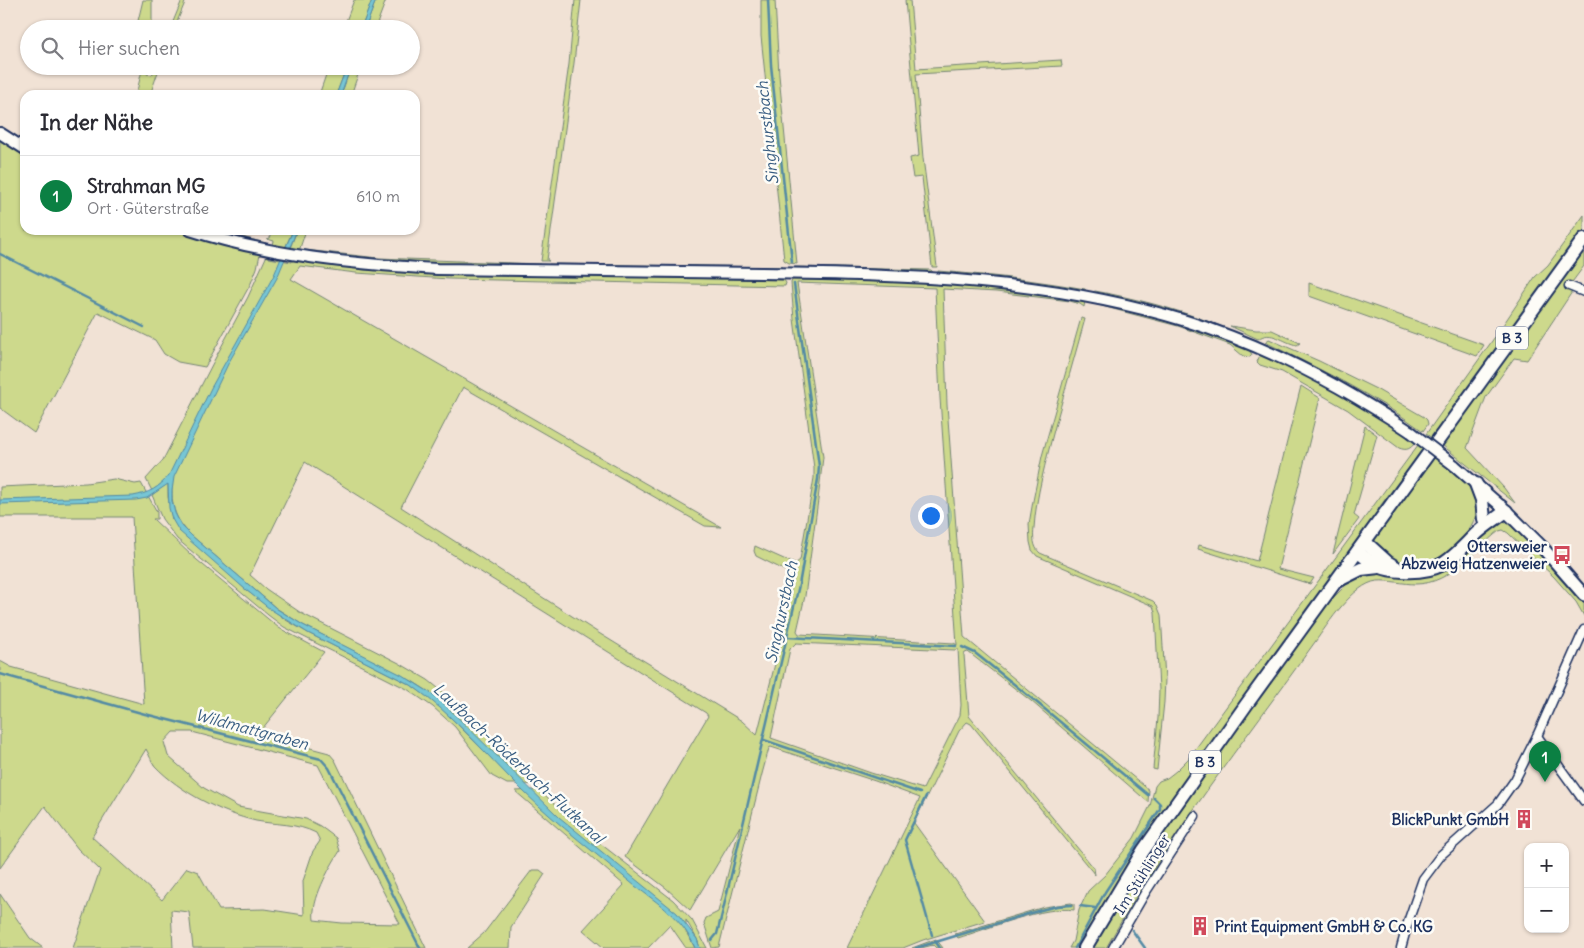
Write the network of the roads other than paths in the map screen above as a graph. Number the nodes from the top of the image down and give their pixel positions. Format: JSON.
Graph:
{"nodes":[{"id":1,"x":0,"y":133,"type":"edge"},
{"id":2,"x":20,"y":147,"type":"edge"},
{"id":3,"x":206,"y":235,"type":"edge"},
{"id":4,"x":1584,"y":239,"type":"edge"},
{"id":5,"x":1570,"y":286,"type":"dead end"},
{"id":6,"x":1584,"y":292,"type":"edge"},
{"id":7,"x":1476,"y":484,"type":"junction"},
{"id":8,"x":1503,"y":509,"type":"junction"},
{"id":9,"x":1484,"y":520,"type":"junction"},
{"id":10,"x":1477,"y":533,"type":"junction"},
{"id":11,"x":1362,"y":547,"type":"junction"},
{"id":12,"x":1379,"y":567,"type":"junction"},
{"id":13,"x":1404,"y":571,"type":"junction"},
{"id":14,"x":1335,"y":582,"type":"junction"},
{"id":15,"x":1584,"y":595,"type":"edge"},
{"id":16,"x":1584,"y":630,"type":"edge"},
{"id":17,"x":1537,"y":736,"type":"junction"},
{"id":18,"x":1584,"y":801,"type":"edge"},
{"id":19,"x":1195,"y":816,"type":"dead end"},
{"id":20,"x":1085,"y":948,"type":"edge"},
{"id":21,"x":1113,"y":948,"type":"edge"},
{"id":22,"x":1401,"y":948,"type":"edge"}],
"edges":[{"from":1,"to":2,"type":"street"},
{"from":3,"to":7,"type":"street","bridge":true},
{"from":4,"to":11,"type":"main road","number":"B 3"},
{"from":5,"to":6,"type":"street"},
{"from":7,"to":8,"type":"street"},
{"from":7,"to":9,"type":"main road"},
{"from":8,"to":9,"type":"main road"},
{"from":8,"to":10,"type":"main road"},
{"from":8,"to":15,"type":"main road"},
{"from":9,"to":10,"type":"main road"},
{"from":10,"to":13,"type":"main road"},
{"from":11,"to":12,"type":"main road"},
{"from":11,"to":13,"type":"main road"},
{"from":11,"to":14,"type":"main road","number":"B 3"},
{"from":12,"to":13,"type":"main road"},
{"from":12,"to":14,"type":"main road"},
{"from":14,"to":20,"type":"main road","number":"B 3"},
{"from":16,"to":17,"type":"street"},
{"from":17,"to":18,"type":"street"},
{"from":17,"to":22,"type":"street"},
{"from":19,"to":21,"type":"street","name":"Im Stühlinger"}]}
